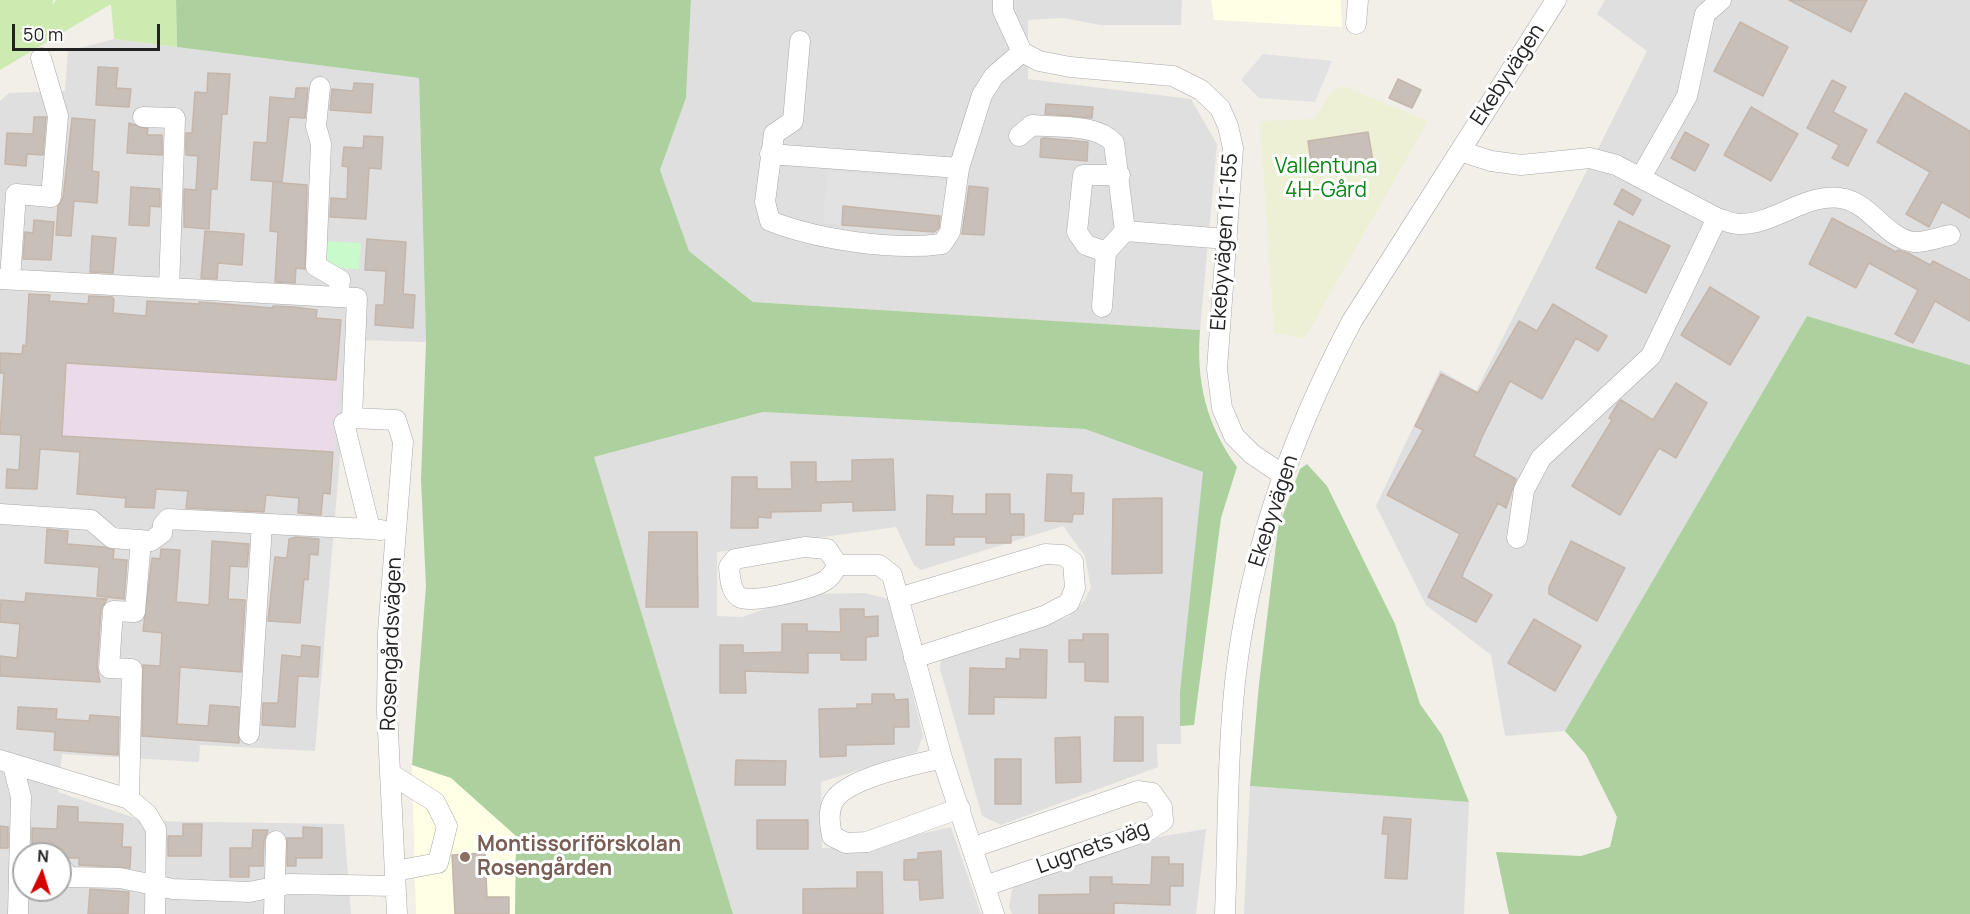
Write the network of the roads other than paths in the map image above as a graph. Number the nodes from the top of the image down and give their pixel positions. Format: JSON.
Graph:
{"nodes":[{"id":1,"x":1003,"y":0,"type":"edge"},
{"id":2,"x":1358,"y":0,"type":"edge"},
{"id":3,"x":1556,"y":0,"type":"edge"},
{"id":4,"x":1721,"y":0,"type":"edge"},
{"id":5,"x":1356,"y":24,"type":"dead end"},
{"id":6,"x":800,"y":41,"type":"dead end"},
{"id":7,"x":1022,"y":52,"type":"junction"},
{"id":8,"x":41,"y":58,"type":"dead end"},
{"id":9,"x":320,"y":87,"type":"dead end"},
{"id":10,"x":143,"y":117,"type":"dead end"},
{"id":11,"x":1019,"y":136,"type":"dead end"},
{"id":12,"x":1460,"y":151,"type":"junction"},
{"id":13,"x":770,"y":154,"type":"junction"},
{"id":14,"x":959,"y":168,"type":"junction"},
{"id":15,"x":1120,"y":175,"type":"junction"},
{"id":16,"x":1641,"y":177,"type":"junction"},
{"id":17,"x":1717,"y":218,"type":"junction"},
{"id":18,"x":1125,"y":231,"type":"junction"},
{"id":19,"x":1950,"y":235,"type":"dead end"},
{"id":20,"x":1227,"y":239,"type":"junction"},
{"id":21,"x":1106,"y":252,"type":"junction"},
{"id":22,"x":5,"y":279,"type":"edge"},
{"id":23,"x":169,"y":288,"type":"junction"},
{"id":24,"x":338,"y":297,"type":"junction"},
{"id":25,"x":1102,"y":307,"type":"dead end"},
{"id":26,"x":348,"y":420,"type":"junction"},
{"id":27,"x":1283,"y":475,"type":"junction"},
{"id":28,"x":0,"y":514,"type":"edge"},
{"id":29,"x":262,"y":524,"type":"junction"},
{"id":30,"x":370,"y":529,"type":"junction"},
{"id":31,"x":396,"y":532,"type":"junction"},
{"id":32,"x":1517,"y":538,"type":"dead end"},
{"id":33,"x":141,"y":540,"type":"junction"},
{"id":34,"x":838,"y":565,"type":"junction"},
{"id":35,"x":898,"y":598,"type":"junction"},
{"id":36,"x":914,"y":658,"type":"junction"},
{"id":37,"x":249,"y":734,"type":"dead end"},
{"id":38,"x":942,"y":758,"type":"junction"},
{"id":39,"x":6,"y":762,"type":"edge"},
{"id":40,"x":391,"y":774,"type":"junction"},
{"id":41,"x":129,"y":799,"type":"junction"},
{"id":42,"x":960,"y":808,"type":"junction"},
{"id":43,"x":276,"y":840,"type":"dead end"},
{"id":44,"x":16,"y":842,"type":"edge"},
{"id":45,"x":974,"y":847,"type":"junction"},
{"id":46,"x":72,"y":877,"type":"edge"},
{"id":47,"x":395,"y":879,"type":"junction"},
{"id":48,"x":156,"y":886,"type":"junction"},
{"id":49,"x":986,"y":886,"type":"junction"},
{"id":50,"x":275,"y":888,"type":"junction"},
{"id":51,"x":155,"y":914,"type":"edge"},
{"id":52,"x":274,"y":914,"type":"edge"},
{"id":53,"x":397,"y":914,"type":"edge"},
{"id":54,"x":993,"y":914,"type":"edge"},
{"id":55,"x":1225,"y":914,"type":"edge"}],
"edges":[{"from":1,"to":7,"type":"street"},
{"from":2,"to":5,"type":"street"},
{"from":3,"to":12,"type":"street","name":"Ekebyvägen"},
{"from":4,"to":16,"type":"street"},
{"from":6,"to":13,"type":"street"},
{"from":7,"to":14,"type":"street"},
{"from":7,"to":20,"type":"street","name":"Ekebyvägen 11-155"},
{"from":8,"to":22,"type":"street"},
{"from":9,"to":24,"type":"street"},
{"from":10,"to":23,"type":"street"},
{"from":11,"to":15,"type":"street"},
{"from":12,"to":16,"type":"street","name":"Ekebyvägen"},
{"from":12,"to":27,"type":"street","name":"Ekebyvägen"},
{"from":13,"to":14,"type":"street"},
{"from":13,"to":14,"type":"street"},
{"from":15,"to":18,"type":"street"},
{"from":15,"to":21,"type":"street"},
{"from":16,"to":17,"type":"street","name":"Ekebyvägen"},
{"from":17,"to":19,"type":"street","name":"Ekebyvägen"},
{"from":17,"to":32,"type":"street"},
{"from":18,"to":20,"type":"street"},
{"from":18,"to":21,"type":"street"},
{"from":20,"to":27,"type":"street","name":"Ekebyvägen 11-155"},
{"from":21,"to":25,"type":"street"},
{"from":22,"to":23,"type":"street"},
{"from":23,"to":24,"type":"street"},
{"from":24,"to":26,"type":"street"},
{"from":26,"to":30,"type":"street"},
{"from":26,"to":31,"type":"street","name":"Rosengårdsvägen"},
{"from":27,"to":55,"type":"street","name":"Ekebyvägen"},
{"from":28,"to":33,"type":"street"},
{"from":29,"to":30,"type":"street"},
{"from":29,"to":33,"type":"street"},
{"from":29,"to":37,"type":"street"},
{"from":30,"to":31,"type":"street"},
{"from":31,"to":40,"type":"street","name":"Rosengårdsvägen"},
{"from":33,"to":41,"type":"street"},
{"from":34,"to":34,"type":"street"},
{"from":34,"to":35,"type":"street"},
{"from":35,"to":36,"type":"street"},
{"from":35,"to":36,"type":"street"},
{"from":36,"to":38,"type":"street"},
{"from":38,"to":42,"type":"street"},
{"from":38,"to":42,"type":"street"},
{"from":39,"to":41,"type":"street"},
{"from":39,"to":44,"type":"street"},
{"from":40,"to":47,"type":"street","name":"Rosengårdsvägen"},
{"from":40,"to":47,"type":"street"},
{"from":41,"to":48,"type":"street"},
{"from":42,"to":45,"type":"street"},
{"from":43,"to":50,"type":"street"},
{"from":45,"to":49,"type":"street"},
{"from":45,"to":49,"type":"street","name":"Lugnets väg"},
{"from":46,"to":48,"type":"street"},
{"from":47,"to":50,"type":"street"},
{"from":47,"to":53,"type":"street","name":"Rosengårdsvägen"},
{"from":48,"to":50,"type":"street"},
{"from":48,"to":51,"type":"street"},
{"from":49,"to":54,"type":"street"},
{"from":50,"to":52,"type":"street"}]}
